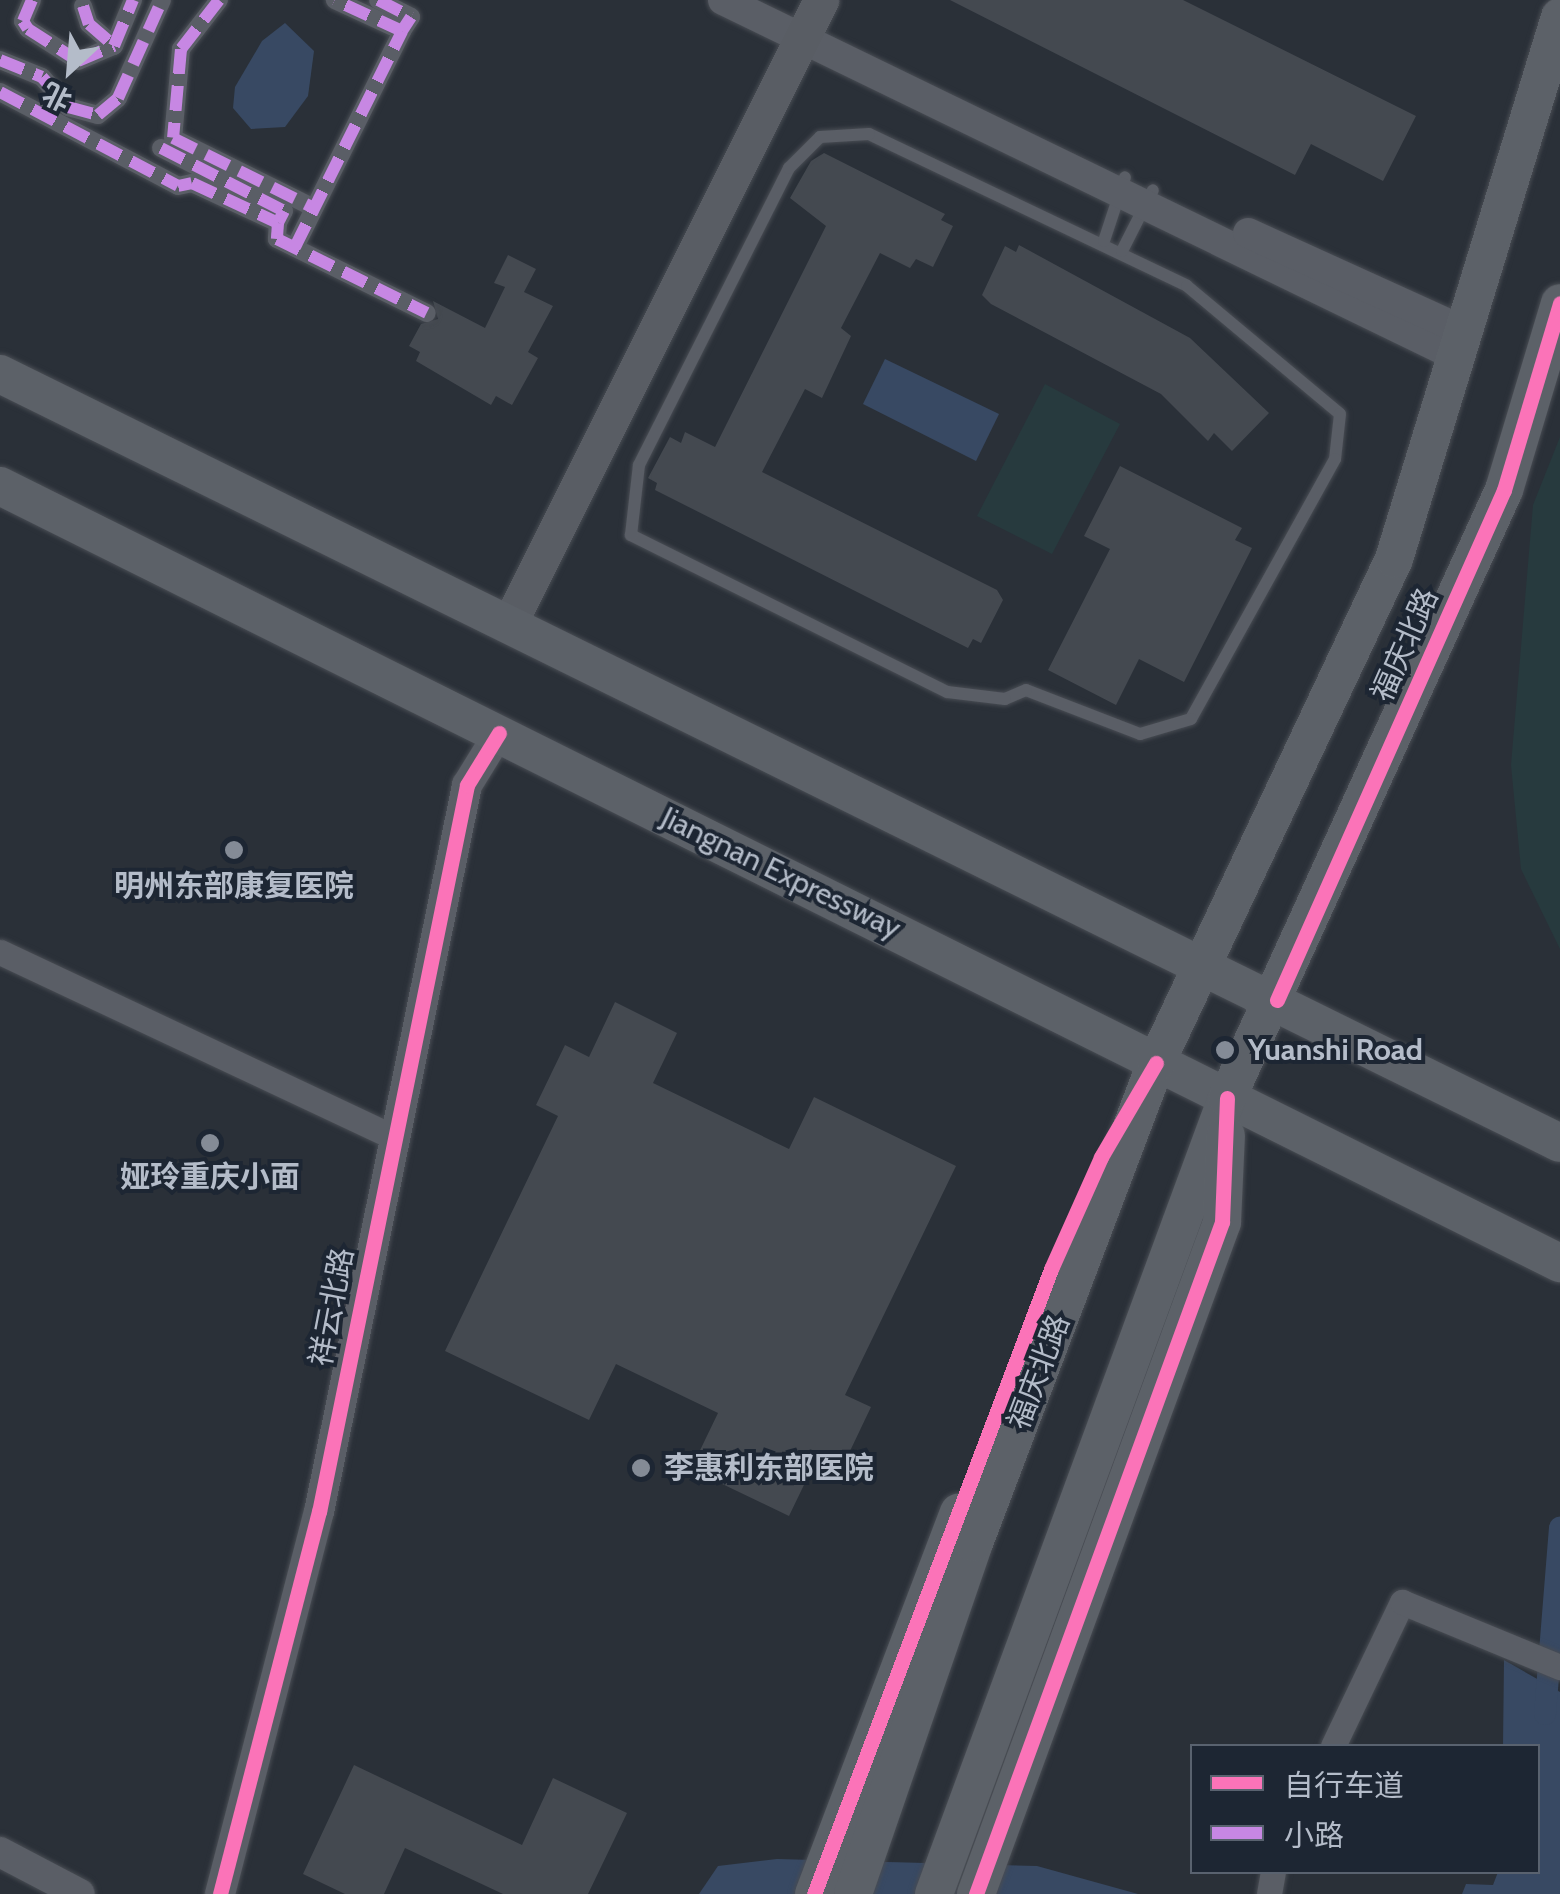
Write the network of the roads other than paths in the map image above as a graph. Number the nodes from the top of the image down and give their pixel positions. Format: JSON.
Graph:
{"nodes":[{"id":1,"x":32,"y":0,"type":"edge"},
{"id":2,"x":133,"y":0,"type":"edge"},
{"id":3,"x":162,"y":0,"type":"edge"},
{"id":4,"x":219,"y":0,"type":"edge"},
{"id":5,"x":335,"y":0,"type":"edge"},
{"id":6,"x":378,"y":0,"type":"edge"},
{"id":7,"x":724,"y":0,"type":"edge"},
{"id":8,"x":770,"y":0,"type":"edge"},
{"id":9,"x":83,"y":6,"type":"dead end"},
{"id":10,"x":1560,"y":17,"type":"edge"},
{"id":11,"x":811,"y":20,"type":"edge"},
{"id":12,"x":402,"y":31,"type":"junction"},
{"id":13,"x":114,"y":46,"type":"junction"},
{"id":14,"x":0,"y":60,"type":"edge"},
{"id":15,"x":0,"y":92,"type":"edge"},
{"id":16,"x":161,"y":148,"type":"dead end"},
{"id":17,"x":1136,"y":191,"type":"junction"},
{"id":18,"x":314,"y":208,"type":"junction"},
{"id":19,"x":278,"y":224,"type":"junction"},
{"id":20,"x":1104,"y":241,"type":"junction"},
{"id":21,"x":295,"y":247,"type":"junction"},
{"id":22,"x":1122,"y":251,"type":"junction"},
{"id":23,"x":1560,"y":303,"type":"edge"},
{"id":24,"x":427,"y":314,"type":"dead end"},
{"id":25,"x":1460,"y":344,"type":"junction"},
{"id":26,"x":0,"y":374,"type":"edge"},
{"id":27,"x":0,"y":486,"type":"edge"},
{"id":28,"x":510,"y":624,"type":"junction"},
{"id":29,"x":499,"y":733,"type":"junction"},
{"id":30,"x":0,"y":952,"type":"edge"},
{"id":31,"x":1202,"y":962,"type":"junction"},
{"id":32,"x":1276,"y":1000,"type":"junction"},
{"id":33,"x":1156,"y":1063,"type":"junction"},
{"id":34,"x":1227,"y":1098,"type":"junction"},
{"id":35,"x":394,"y":1137,"type":"junction"},
{"id":36,"x":1560,"y":1143,"type":"edge"},
{"id":37,"x":1560,"y":1263,"type":"edge"},
{"id":38,"x":1560,"y":1667,"type":"edge"},
{"id":39,"x":1333,"y":1744,"type":"edge"},
{"id":40,"x":0,"y":1852,"type":"edge"},
{"id":41,"x":80,"y":1894,"type":"edge"},
{"id":42,"x":220,"y":1894,"type":"edge"},
{"id":43,"x":814,"y":1894,"type":"edge"},
{"id":44,"x":853,"y":1894,"type":"edge"},
{"id":45,"x":934,"y":1894,"type":"edge"},
{"id":46,"x":976,"y":1894,"type":"edge"}],
"edges":[{"from":1,"to":13,"type":"street"},
{"from":2,"to":13,"type":"street"},
{"from":3,"to":14,"type":"street"},
{"from":4,"to":18,"type":"street"},
{"from":5,"to":12,"type":"street"},
{"from":6,"to":12,"type":"street"},
{"from":7,"to":11,"type":"street"},
{"from":8,"to":11,"type":"street"},
{"from":9,"to":13,"type":"street"},
{"from":10,"to":25,"type":"main road","name":"福庆北路"},
{"from":11,"to":17,"type":"street"},
{"from":11,"to":28,"type":"main road"},
{"from":12,"to":18,"type":"street"},
{"from":15,"to":19,"type":"street"},
{"from":16,"to":19,"type":"street"},
{"from":17,"to":20,"type":"lane"},
{"from":17,"to":22,"type":"lane"},
{"from":17,"to":25,"type":"street"},
{"from":18,"to":21,"type":"street"},
{"from":19,"to":21,"type":"street"},
{"from":20,"to":22,"type":"lane"},
{"from":20,"to":22,"type":"lane"},
{"from":21,"to":24,"type":"street"},
{"from":23,"to":32,"type":"main road","name":"福庆北路"},
{"from":25,"to":31,"type":"main road","name":"福庆北路"},
{"from":26,"to":28,"type":"main road"},
{"from":27,"to":29,"type":"main road","name":"Jiangnan Expressway"},
{"from":28,"to":31,"type":"main road"},
{"from":29,"to":33,"type":"main road","name":"Jiangnan Expressway"},
{"from":29,"to":35,"type":"street","name":"祥云北路"},
{"from":30,"to":35,"type":"street"},
{"from":31,"to":32,"type":"main road"},
{"from":31,"to":33,"type":"main road","name":"福庆北路"},
{"from":32,"to":34,"type":"main road","name":"福庆北路"},
{"from":32,"to":36,"type":"main road"},
{"from":33,"to":34,"type":"main road","name":"Jiangnan Expressway"},
{"from":33,"to":43,"type":"main road"},
{"from":33,"to":44,"type":"main road","name":"福庆北路"},
{"from":34,"to":37,"type":"main road","name":"Jiangnan Expressway"},
{"from":34,"to":45,"type":"main road","name":"福庆北路"},
{"from":34,"to":46,"type":"main road"},
{"from":35,"to":42,"type":"street","name":"祥云北路"},
{"from":38,"to":39,"type":"street"},
{"from":40,"to":41,"type":"street"}]}
